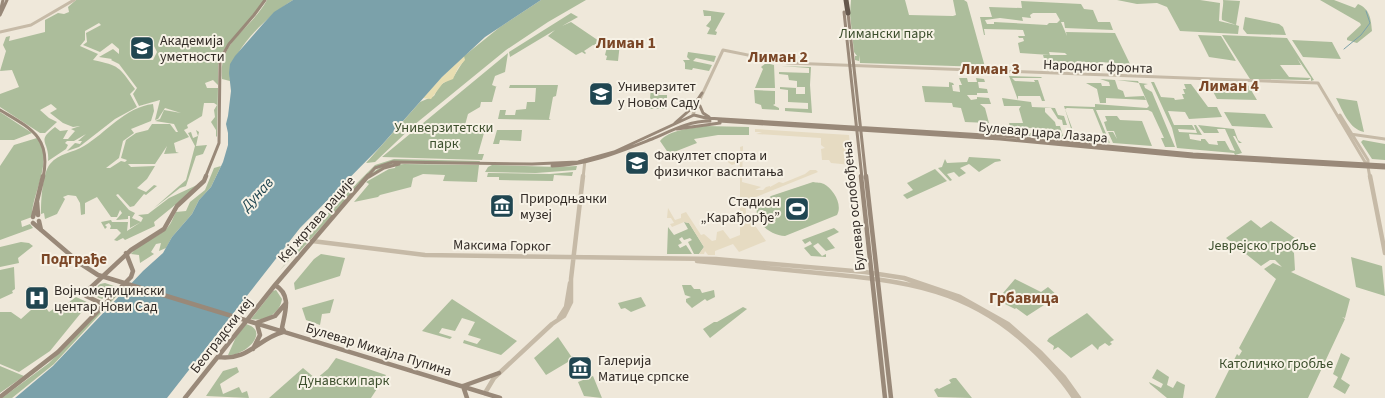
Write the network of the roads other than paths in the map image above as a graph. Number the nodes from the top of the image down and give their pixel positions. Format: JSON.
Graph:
{"nodes":[{"id":1,"x":5,"y":0,"type":"edge"},
{"id":2,"x":74,"y":0,"type":"edge"},
{"id":3,"x":265,"y":0,"type":"edge"},
{"id":4,"x":844,"y":0,"type":"edge"},
{"id":5,"x":846,"y":12,"type":"joint"},
{"id":6,"x":0,"y":15,"type":"edge"},
{"id":7,"x":0,"y":32,"type":"edge"},
{"id":8,"x":816,"y":64,"type":"joint"},
{"id":9,"x":852,"y":66,"type":"junction"},
{"id":10,"x":704,"y":88,"type":"junction"},
{"id":11,"x":702,"y":94,"type":"junction"},
{"id":12,"x":700,"y":106,"type":"junction"},
{"id":13,"x":0,"y":110,"type":"edge"},
{"id":14,"x":1336,"y":112,"type":"joint"},
{"id":15,"x":693,"y":114,"type":"junction"},
{"id":16,"x":699,"y":115,"type":"junction"},
{"id":17,"x":688,"y":117,"type":"junction"},
{"id":18,"x":716,"y":118,"type":"junction"},
{"id":19,"x":698,"y":121,"type":"junction"},
{"id":20,"x":691,"y":122,"type":"junction"},
{"id":21,"x":733,"y":122,"type":"junction"},
{"id":22,"x":669,"y":129,"type":"junction"},
{"id":23,"x":859,"y":129,"type":"junction"},
{"id":24,"x":1350,"y":135,"type":"junction"},
{"id":25,"x":1385,"y":140,"type":"edge"},
{"id":26,"x":409,"y":162,"type":"junction"},
{"id":27,"x":586,"y":162,"type":"junction"},
{"id":28,"x":1368,"y":165,"type":"junction"},
{"id":29,"x":1385,"y":166,"type":"edge"},
{"id":30,"x":361,"y":184,"type":"junction"},
{"id":31,"x":37,"y":199,"type":"junction"},
{"id":32,"x":38,"y":215,"type":"dead end"},
{"id":33,"x":33,"y":217,"type":"dead end"},
{"id":34,"x":39,"y":221,"type":"dead end"},
{"id":35,"x":33,"y":223,"type":"dead end"},
{"id":36,"x":42,"y":230,"type":"junction"},
{"id":37,"x":312,"y":241,"type":"junction"},
{"id":38,"x":126,"y":253,"type":"junction"},
{"id":39,"x":1385,"y":253,"type":"edge"},
{"id":40,"x":573,"y":258,"type":"junction"},
{"id":41,"x":112,"y":267,"type":"junction"},
{"id":42,"x":102,"y":276,"type":"junction"},
{"id":43,"x":875,"y":276,"type":"junction"},
{"id":44,"x":112,"y":280,"type":"junction"},
{"id":45,"x":274,"y":285,"type":"junction"},
{"id":46,"x":92,"y":287,"type":"junction"},
{"id":47,"x":286,"y":303,"type":"junction"},
{"id":48,"x":103,"y":304,"type":"junction"},
{"id":49,"x":253,"y":322,"type":"junction"},
{"id":50,"x":285,"y":332,"type":"junction"},
{"id":51,"x":247,"y":354,"type":"junction"},
{"id":52,"x":218,"y":357,"type":"junction"},
{"id":53,"x":499,"y":373,"type":"junction"},
{"id":54,"x":463,"y":386,"type":"junction"},
{"id":55,"x":485,"y":393,"type":"junction"},
{"id":56,"x":0,"y":397,"type":"edge"},
{"id":57,"x":185,"y":398,"type":"edge"},
{"id":58,"x":466,"y":398,"type":"edge"},
{"id":59,"x":500,"y":398,"type":"edge"},
{"id":60,"x":885,"y":398,"type":"edge"},
{"id":61,"x":891,"y":398,"type":"edge"},
{"id":62,"x":1074,"y":398,"type":"edge"},
{"id":63,"x":1079,"y":398,"type":"edge"}],
"edges":[{"from":1,"to":6,"type":"main road"},
{"from":2,"to":7,"type":"street"},
{"from":3,"to":38,"type":"main road"},
{"from":4,"to":5,"type":"highway"},
{"from":5,"to":9,"type":"main road","name":"Булевар ослобођења"},
{"from":8,"to":9,"type":"street","name":"Народног фронта"},
{"from":8,"to":10,"type":"street","name":"Народног фронта"},
{"from":9,"to":14,"type":"street","name":"Народног фронта"},
{"from":9,"to":23,"type":"main road","name":"Булевар ослобођења"},
{"from":10,"to":11,"type":"street"},
{"from":10,"to":12,"type":"street"},
{"from":11,"to":15,"type":"street"},
{"from":11,"to":22,"type":"main road"},
{"from":12,"to":16,"type":"street"},
{"from":12,"to":18,"type":"main road"},
{"from":13,"to":31,"type":"main road"},
{"from":14,"to":24,"type":"street"},
{"from":15,"to":16,"type":"main road","name":"Булевар цара Лазара"},
{"from":15,"to":17,"type":"main road"},
{"from":16,"to":18,"type":"main road","name":"Булевар цара Лазара"},
{"from":16,"to":19,"type":"main road"},
{"from":17,"to":20,"type":"main road"},
{"from":17,"to":22,"type":"main road"},
{"from":18,"to":23,"type":"main road","name":"Булевар цара Лазара"},
{"from":19,"to":20,"type":"main road"},
{"from":19,"to":21,"type":"main road","name":"Булевар цара Лазара"},
{"from":20,"to":22,"type":"main road"},
{"from":21,"to":22,"type":"main road"},
{"from":21,"to":23,"type":"main road","name":"Булевар цара Лазара"},
{"from":22,"to":27,"type":"main road"},
{"from":23,"to":28,"type":"main road","name":"Булевар цара Лазара"},
{"from":23,"to":43,"type":"main road","name":"Булевар ослобођења"},
{"from":24,"to":25,"type":"street"},
{"from":24,"to":28,"type":"street"},
{"from":26,"to":27,"type":"main road"},
{"from":26,"to":30,"type":"main road","name":"Кеј жртава рације"},
{"from":26,"to":30,"type":"main road"},
{"from":27,"to":40,"type":"street"},
{"from":28,"to":29,"type":"main road","name":"Булевар цара Лазара"},
{"from":28,"to":39,"type":"street"},
{"from":30,"to":37,"type":"main road","name":"Кеј жртава рације"},
{"from":31,"to":32,"type":"main road"},
{"from":31,"to":33,"type":"main road"},
{"from":34,"to":36,"type":"main road"},
{"from":35,"to":36,"type":"main road","name":"Булевар Михајла Пупина"},
{"from":36,"to":42,"type":"main road","name":"Булевар Михајла Пупина"},
{"from":37,"to":40,"type":"street","name":"Максима Горког"},
{"from":37,"to":45,"type":"main road","name":"Кеј жртава рације"},
{"from":38,"to":41,"type":"main road"},
{"from":38,"to":48,"type":"main road"},
{"from":40,"to":43,"type":"street","name":"Максима Горког"},
{"from":40,"to":53,"type":"street"},
{"from":41,"to":42,"type":"main road"},
{"from":41,"to":44,"type":"main road"},
{"from":42,"to":44,"type":"main road","name":"Булевар Михајла Пупина"},
{"from":42,"to":46,"type":"main road"},
{"from":43,"to":60,"type":"main road","name":"Булевар ослобођења"},
{"from":43,"to":61,"type":"main road","name":"Булевар ослобођења"},
{"from":43,"to":62,"type":"street"},
{"from":43,"to":63,"type":"street"},
{"from":44,"to":46,"type":"main road"},
{"from":44,"to":49,"type":"main road","name":"Булевар Михајла Пупина"},
{"from":45,"to":47,"type":"main road"},
{"from":45,"to":52,"type":"main road","name":"Београдски кеј"},
{"from":46,"to":48,"type":"main road"},
{"from":47,"to":49,"type":"main road"},
{"from":47,"to":50,"type":"main road"},
{"from":48,"to":56,"type":"main road"},
{"from":49,"to":50,"type":"main road","name":"Булевар Михајла Пупина"},
{"from":49,"to":51,"type":"main road"},
{"from":50,"to":51,"type":"main road"},
{"from":50,"to":54,"type":"main road","name":"Булевар Михајла Пупина"},
{"from":51,"to":52,"type":"main road"},
{"from":52,"to":57,"type":"main road","name":"Београдски кеј"},
{"from":53,"to":54,"type":"main road"},
{"from":53,"to":55,"type":"street"},
{"from":54,"to":55,"type":"main road","name":"Булевар Михајла Пупина"},
{"from":54,"to":58,"type":"main road"},
{"from":55,"to":59,"type":"main road","name":"Булевар Михајла Пупина"}]}
